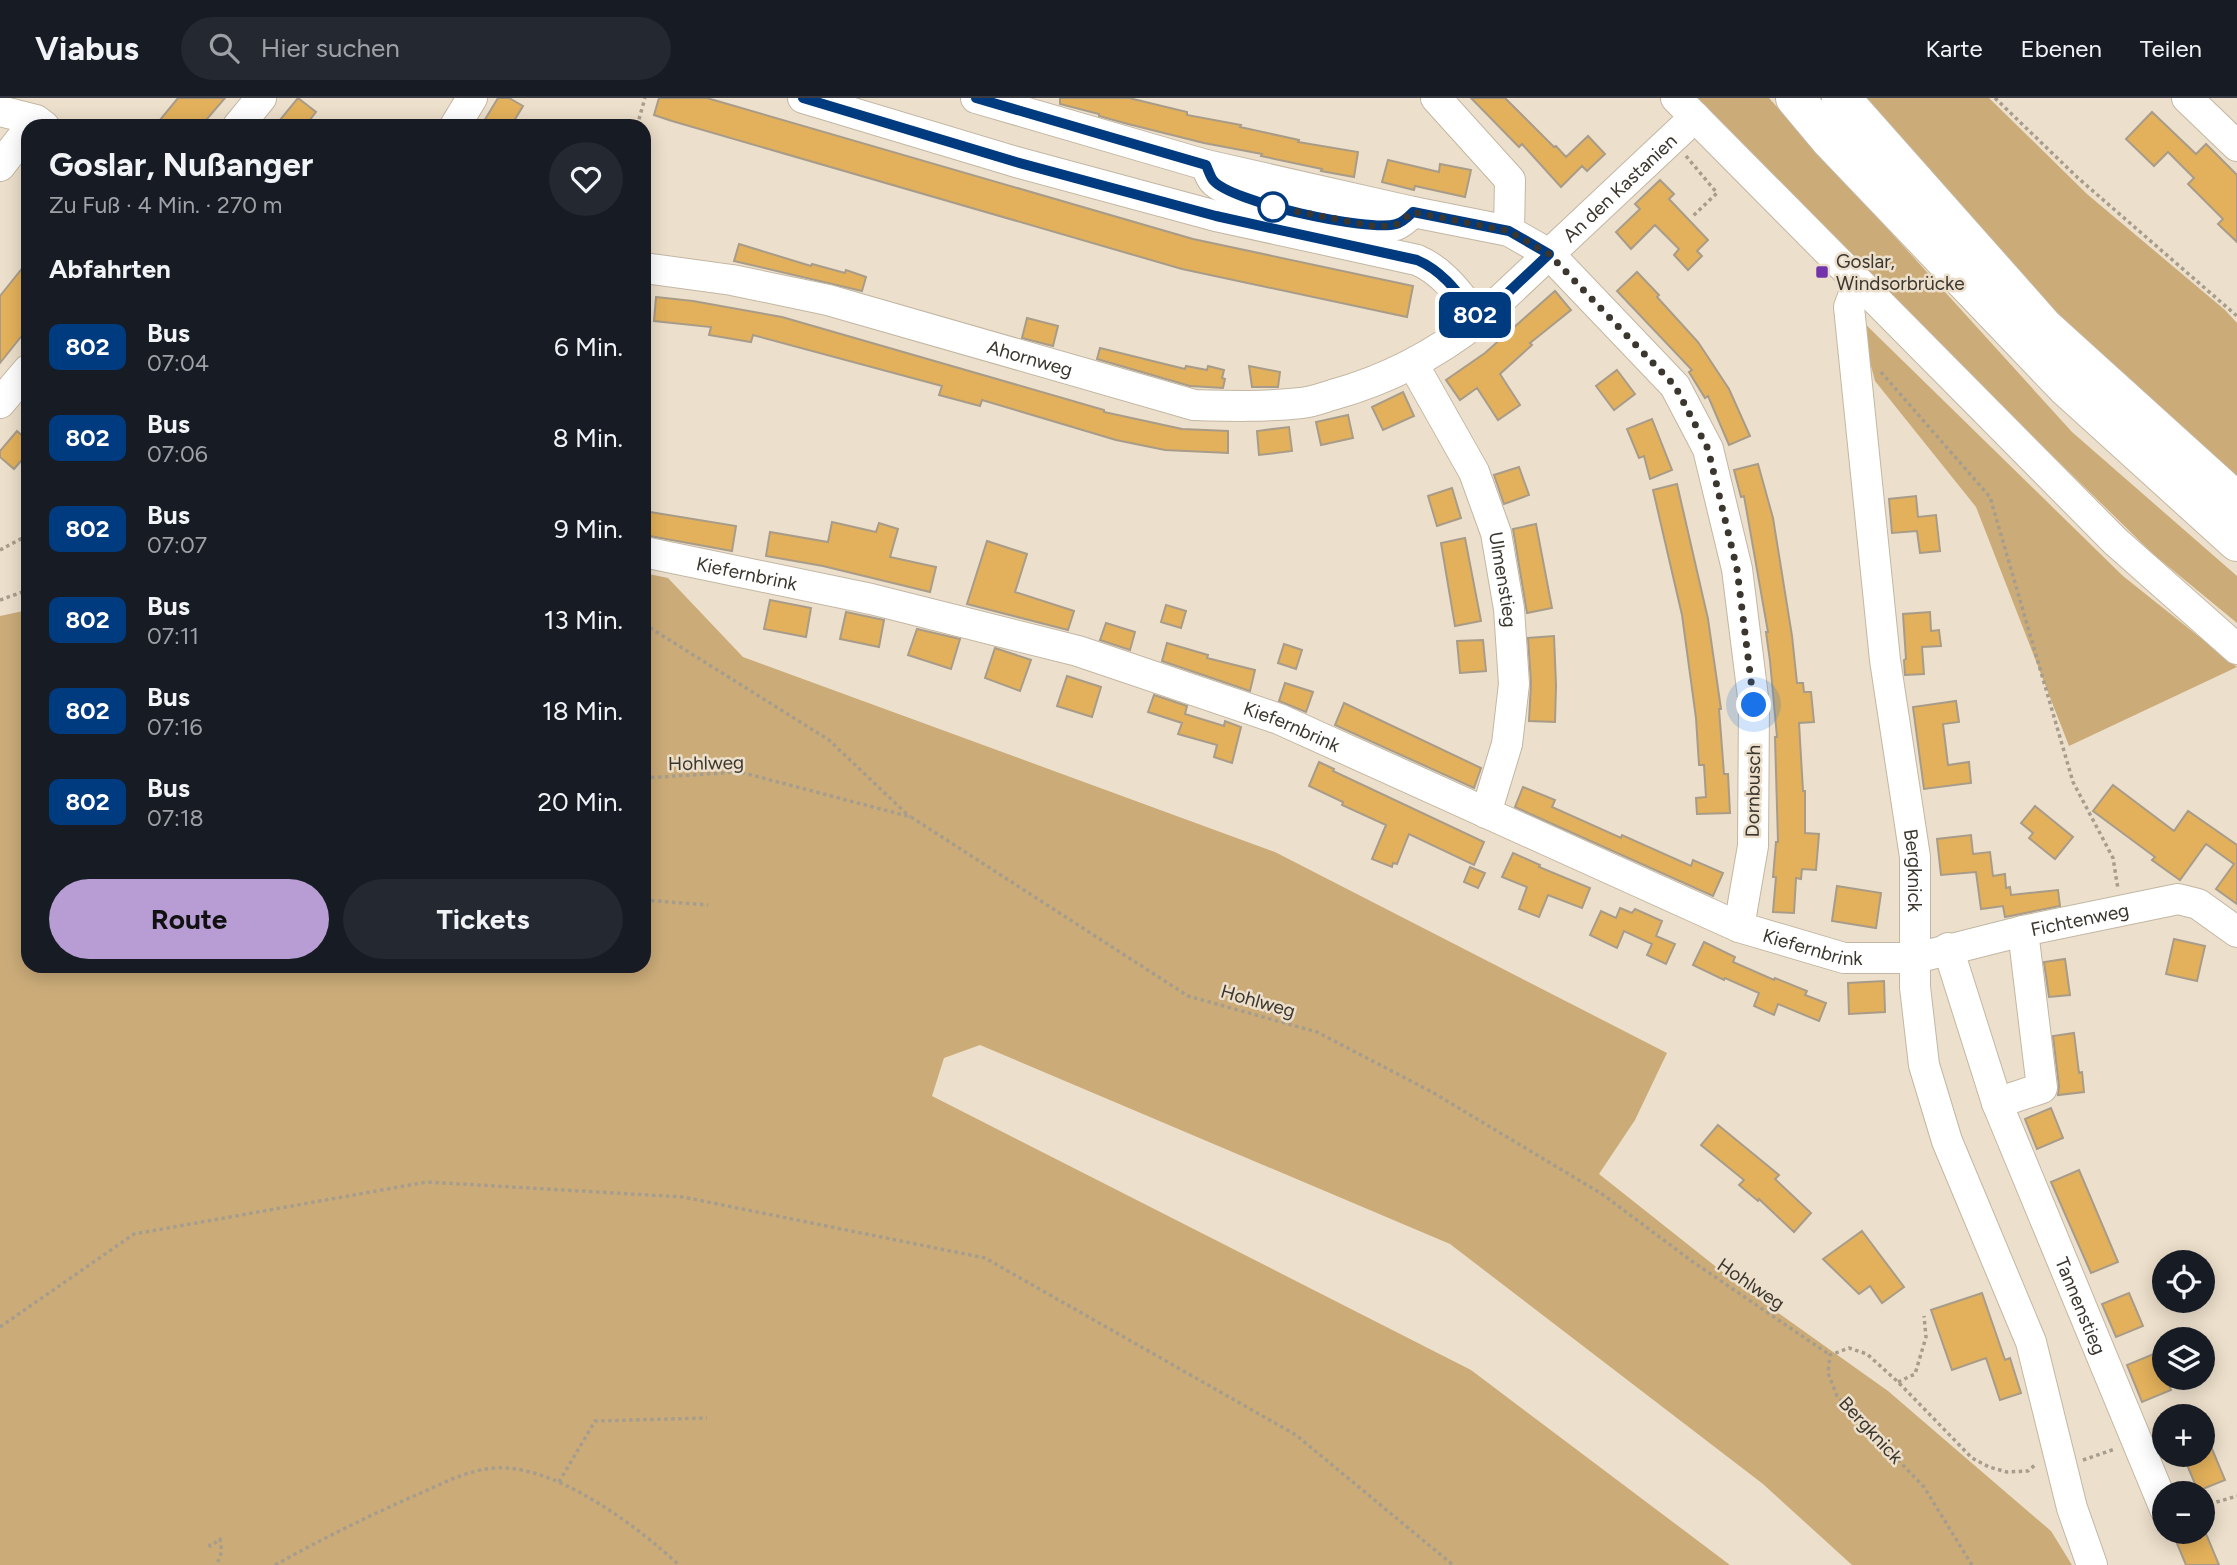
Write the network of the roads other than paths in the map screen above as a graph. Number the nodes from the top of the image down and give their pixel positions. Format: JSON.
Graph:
{"nodes":[{"id":1,"x":261,"y":98,"type":"edge"},
{"id":2,"x":472,"y":98,"type":"edge"},
{"id":3,"x":803,"y":98,"type":"edge"},
{"id":4,"x":975,"y":98,"type":"edge"},
{"id":5,"x":1436,"y":98,"type":"edge"},
{"id":6,"x":1795,"y":98,"type":"edge"},
{"id":7,"x":1841,"y":98,"type":"edge"},
{"id":8,"x":2187,"y":98,"type":"edge"},
{"id":9,"x":1686,"y":107,"type":"edge"},
{"id":10,"x":0,"y":111,"type":"edge"},
{"id":11,"x":34,"y":119,"type":"edge"},
{"id":12,"x":243,"y":119,"type":"edge"},
{"id":13,"x":459,"y":119,"type":"edge"},
{"id":14,"x":21,"y":141,"type":"edge"},
{"id":15,"x":2237,"y":146,"type":"edge"},
{"id":16,"x":0,"y":166,"type":"edge"},
{"id":17,"x":1509,"y":231,"type":"junction"},
{"id":18,"x":1549,"y":254,"type":"junction"},
{"id":19,"x":651,"y":269,"type":"edge"},
{"id":20,"x":1858,"y":283,"type":"junction"},
{"id":21,"x":1479,"y":320,"type":"junction"},
{"id":22,"x":1413,"y":364,"type":"junction"},
{"id":23,"x":21,"y":378,"type":"edge"},
{"id":24,"x":0,"y":403,"type":"edge"},
{"id":25,"x":2237,"y":502,"type":"edge"},
{"id":26,"x":2237,"y":542,"type":"edge"},
{"id":27,"x":651,"y":553,"type":"edge"},
{"id":28,"x":2237,"y":649,"type":"edge"},
{"id":29,"x":1486,"y":813,"type":"junction"},
{"id":30,"x":1739,"y":927,"type":"junction"},
{"id":31,"x":2023,"y":931,"type":"junction"},
{"id":32,"x":2237,"y":932,"type":"edge"},
{"id":33,"x":1948,"y":948,"type":"junction"},
{"id":34,"x":1916,"y":958,"type":"junction"},
{"id":35,"x":1997,"y":1103,"type":"junction"},
{"id":36,"x":2153,"y":1481,"type":"edge"},
{"id":37,"x":2092,"y":1565,"type":"edge"}],
"edges":[{"from":1,"to":12,"type":"street"},
{"from":2,"to":13,"type":"street"},
{"from":3,"to":21,"type":"street"},
{"from":4,"to":17,"type":"street","name":"Dornbusch"},
{"from":5,"to":17,"type":"street"},
{"from":6,"to":26,"type":"highway"},
{"from":7,"to":25,"type":"highway"},
{"from":8,"to":15,"type":"street"},
{"from":9,"to":18,"type":"street","name":"An den Kastanien"},
{"from":9,"to":20,"type":"street"},
{"from":10,"to":11,"type":"street"},
{"from":14,"to":16,"type":"street"},
{"from":17,"to":18,"type":"street","name":"Dornbusch"},
{"from":18,"to":21,"type":"street","name":"An den Kastanien"},
{"from":18,"to":30,"type":"street","name":"Dornbusch"},
{"from":19,"to":22,"type":"street","name":"Ahornweg"},
{"from":20,"to":28,"type":"street"},
{"from":20,"to":34,"type":"street","name":"Bergknick"},
{"from":21,"to":22,"type":"street","name":"An den Kastanien"},
{"from":22,"to":29,"type":"street","name":"Ulmenstieg"},
{"from":23,"to":24,"type":"street"},
{"from":27,"to":29,"type":"street","name":"Kiefernbrink"},
{"from":29,"to":30,"type":"street","name":"Kiefernbrink"},
{"from":30,"to":34,"type":"street","name":"Kiefernbrink"},
{"from":31,"to":32,"type":"street","name":"Fichtenweg"},
{"from":31,"to":33,"type":"street","name":"Fichtenweg"},
{"from":31,"to":35,"type":"street"},
{"from":33,"to":34,"type":"street","name":"Fichtenweg"},
{"from":33,"to":35,"type":"street","name":"Tannenstieg"},
{"from":34,"to":37,"type":"street","name":"Bergknick"},
{"from":35,"to":36,"type":"street","name":"Tannenstieg"}]}
